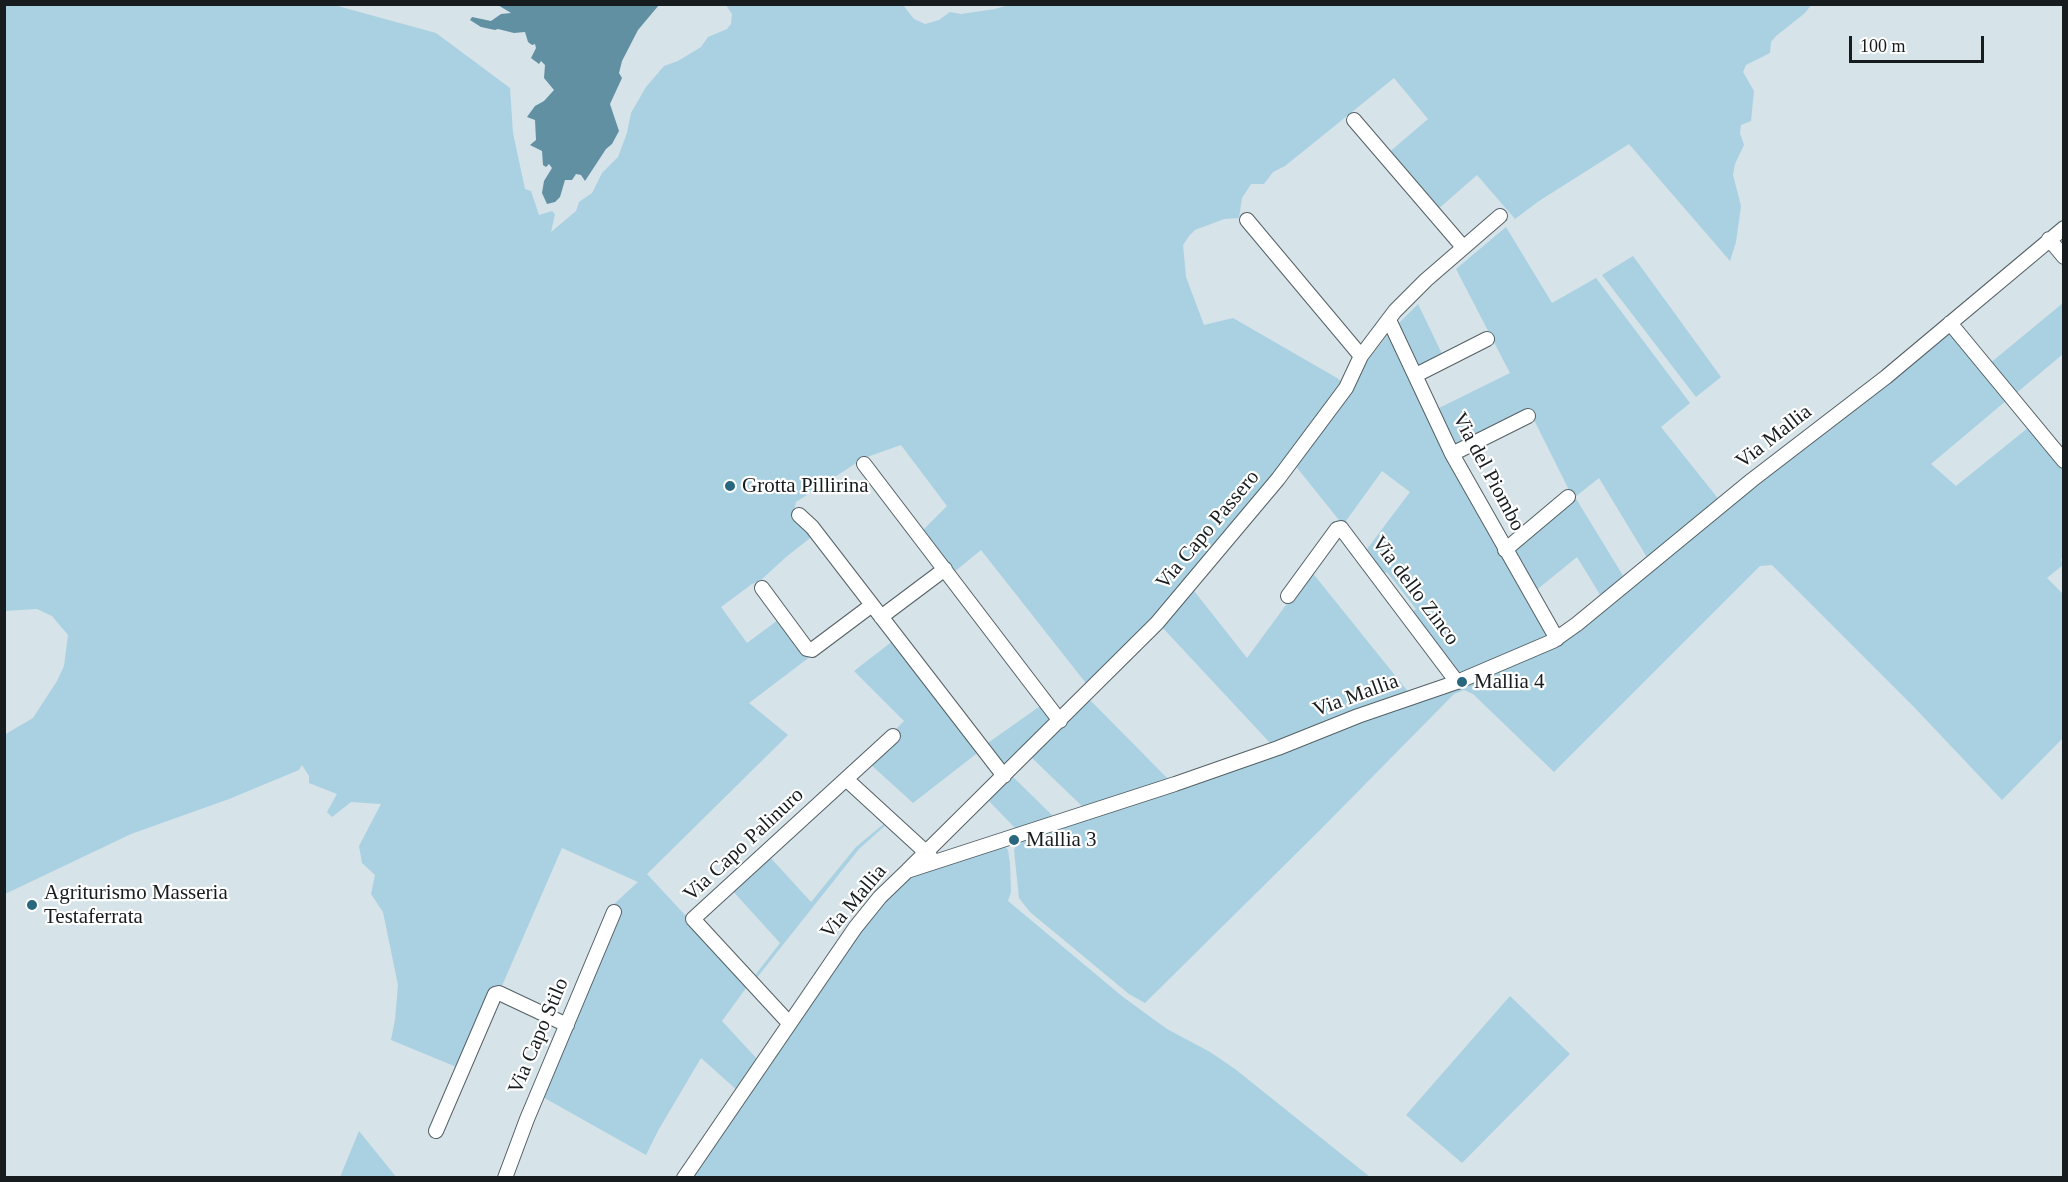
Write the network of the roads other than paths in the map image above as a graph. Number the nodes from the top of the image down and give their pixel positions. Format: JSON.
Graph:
{"nodes":[{"id":1,"x":1354,"y":120,"type":"dead end"},
{"id":2,"x":1500,"y":216,"type":"dead end"},
{"id":3,"x":1247,"y":220,"type":"dead end"},
{"id":4,"x":2064,"y":228,"type":"edge"},
{"id":5,"x":2049,"y":239,"type":"junction"},
{"id":6,"x":1463,"y":247,"type":"junction"},
{"id":7,"x":2064,"y":257,"type":"edge"},
{"id":8,"x":1389,"y":320,"type":"junction"},
{"id":9,"x":1950,"y":323,"type":"junction"},
{"id":10,"x":1487,"y":339,"type":"dead end"},
{"id":11,"x":1361,"y":356,"type":"junction"},
{"id":12,"x":1416,"y":375,"type":"junction"},
{"id":13,"x":1528,"y":416,"type":"dead end"},
{"id":14,"x":1452,"y":454,"type":"junction"},
{"id":15,"x":2064,"y":461,"type":"edge"},
{"id":16,"x":864,"y":464,"type":"dead end"},
{"id":17,"x":1569,"y":497,"type":"dead end"},
{"id":18,"x":799,"y":515,"type":"dead end"},
{"id":19,"x":1505,"y":550,"type":"junction"},
{"id":20,"x":945,"y":569,"type":"junction"},
{"id":21,"x":762,"y":588,"type":"dead end"},
{"id":22,"x":1288,"y":596,"type":"dead end"},
{"id":23,"x":872,"y":605,"type":"junction"},
{"id":24,"x":881,"y":617,"type":"junction"},
{"id":25,"x":1557,"y":639,"type":"junction"},
{"id":26,"x":1457,"y":682,"type":"junction"},
{"id":27,"x":1060,"y":720,"type":"junction"},
{"id":28,"x":893,"y":736,"type":"dead end"},
{"id":29,"x":1004,"y":776,"type":"junction"},
{"id":30,"x":846,"y":778,"type":"junction"},
{"id":31,"x":925,"y":852,"type":"junction"},
{"id":32,"x":936,"y":862,"type":"junction"},
{"id":33,"x":907,"y":872,"type":"junction"},
{"id":34,"x":614,"y":912,"type":"dead end"},
{"id":35,"x":789,"y":1023,"type":"junction"},
{"id":36,"x":567,"y":1025,"type":"junction"},
{"id":37,"x":436,"y":1131,"type":"dead end"},
{"id":38,"x":505,"y":1178,"type":"edge"},
{"id":39,"x":684,"y":1178,"type":"edge"}],
"edges":[{"from":1,"to":6,"type":"street"},
{"from":2,"to":6,"type":"street","name":"Via Capo Passero"},
{"from":3,"to":11,"type":"street"},
{"from":4,"to":5,"type":"street","name":"Via Mallia"},
{"from":5,"to":7,"type":"street"},
{"from":5,"to":9,"type":"street","name":"Via Mallia"},
{"from":6,"to":8,"type":"street","name":"Via Capo Passero"},
{"from":8,"to":11,"type":"street","name":"Via Capo Passero"},
{"from":8,"to":12,"type":"street","name":"Via del Piombo"},
{"from":9,"to":15,"type":"street"},
{"from":9,"to":25,"type":"street","name":"Via Mallia"},
{"from":10,"to":12,"type":"street"},
{"from":11,"to":27,"type":"street","name":"Via Capo Passero"},
{"from":12,"to":14,"type":"street","name":"Via del Piombo"},
{"from":13,"to":14,"type":"street"},
{"from":14,"to":19,"type":"street","name":"Via del Piombo"},
{"from":16,"to":20,"type":"street"},
{"from":17,"to":19,"type":"street"},
{"from":18,"to":23,"type":"street"},
{"from":19,"to":25,"type":"street","name":"Via del Piombo"},
{"from":20,"to":24,"type":"street"},
{"from":20,"to":27,"type":"street"},
{"from":21,"to":23,"type":"street"},
{"from":22,"to":26,"type":"street","name":"Via dello Zinco"},
{"from":23,"to":24,"type":"street"},
{"from":24,"to":29,"type":"street"},
{"from":25,"to":26,"type":"street","name":"Via Mallia"},
{"from":26,"to":32,"type":"street","name":"Via Mallia"},
{"from":27,"to":29,"type":"street","name":"Via Capo Passero"},
{"from":28,"to":30,"type":"street"},
{"from":29,"to":31,"type":"street","name":"Via Capo Passero"},
{"from":30,"to":31,"type":"street"},
{"from":30,"to":35,"type":"street","name":"Via Capo Palinuro"},
{"from":31,"to":32,"type":"street"},
{"from":31,"to":33,"type":"street","name":"Via Capo Passero"},
{"from":32,"to":33,"type":"street","name":"Via Mallia"},
{"from":33,"to":35,"type":"street","name":"Via Mallia"},
{"from":34,"to":36,"type":"street","name":"Via Capo Stilo"},
{"from":35,"to":39,"type":"street","name":"Via Mallia"},
{"from":36,"to":37,"type":"street"},
{"from":36,"to":38,"type":"street","name":"Via Capo Stilo"}]}
